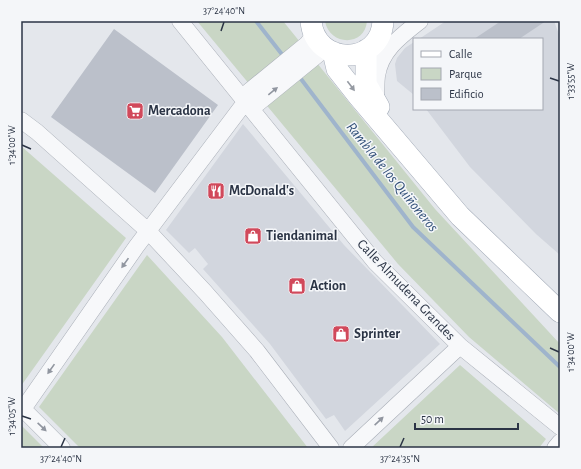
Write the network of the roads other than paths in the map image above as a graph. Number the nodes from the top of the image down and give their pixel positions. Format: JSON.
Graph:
{"nodes":[{"id":1,"x":180,"y":21,"type":"edge"},
{"id":2,"x":383,"y":21,"type":"edge"},
{"id":3,"x":409,"y":21,"type":"edge"},
{"id":4,"x":420,"y":21,"type":"edge"},
{"id":5,"x":317,"y":34,"type":"edge"},
{"id":6,"x":370,"y":47,"type":"junction"},
{"id":7,"x":376,"y":101,"type":"junction"},
{"id":8,"x":246,"y":102,"type":"junction"},
{"id":9,"x":21,"y":120,"type":"edge"},
{"id":10,"x":411,"y":158,"type":"junction"},
{"id":11,"x":148,"y":231,"type":"junction"},
{"id":12,"x":560,"y":312,"type":"edge"},
{"id":13,"x":460,"y":346,"type":"junction"},
{"id":14,"x":22,"y":409,"type":"edge"},
{"id":15,"x":560,"y":427,"type":"edge"},
{"id":16,"x":560,"y":442,"type":"edge"},
{"id":17,"x":62,"y":448,"type":"edge"},
{"id":18,"x":330,"y":448,"type":"edge"},
{"id":19,"x":350,"y":448,"type":"edge"},
{"id":20,"x":555,"y":448,"type":"edge"}],
"edges":[{"from":1,"to":8,"type":"street","name":"Calle Almudena Grandes"},
{"from":2,"to":6,"type":"main road"},
{"from":3,"to":6,"type":"street"},
{"from":4,"to":7,"type":"street"},
{"from":5,"to":6,"type":"main road"},
{"from":5,"to":8,"type":"street"},
{"from":5,"to":10,"type":"main road","one_way":true},
{"from":6,"to":7,"type":"main road"},
{"from":7,"to":10,"type":"main road"},
{"from":8,"to":11,"type":"street"},
{"from":8,"to":13,"type":"street","name":"Calle Almudena Grandes"},
{"from":9,"to":11,"type":"street"},
{"from":10,"to":12,"type":"main road"},
{"from":11,"to":14,"type":"street","one_way":true},
{"from":11,"to":18,"type":"street"},
{"from":13,"to":15,"type":"street","name":"Calle Almudena Grandes"},
{"from":19,"to":13,"type":"street","one_way":true},
{"from":14,"to":17,"type":"street","one_way":true},
{"from":16,"to":20,"type":"street"}]}
